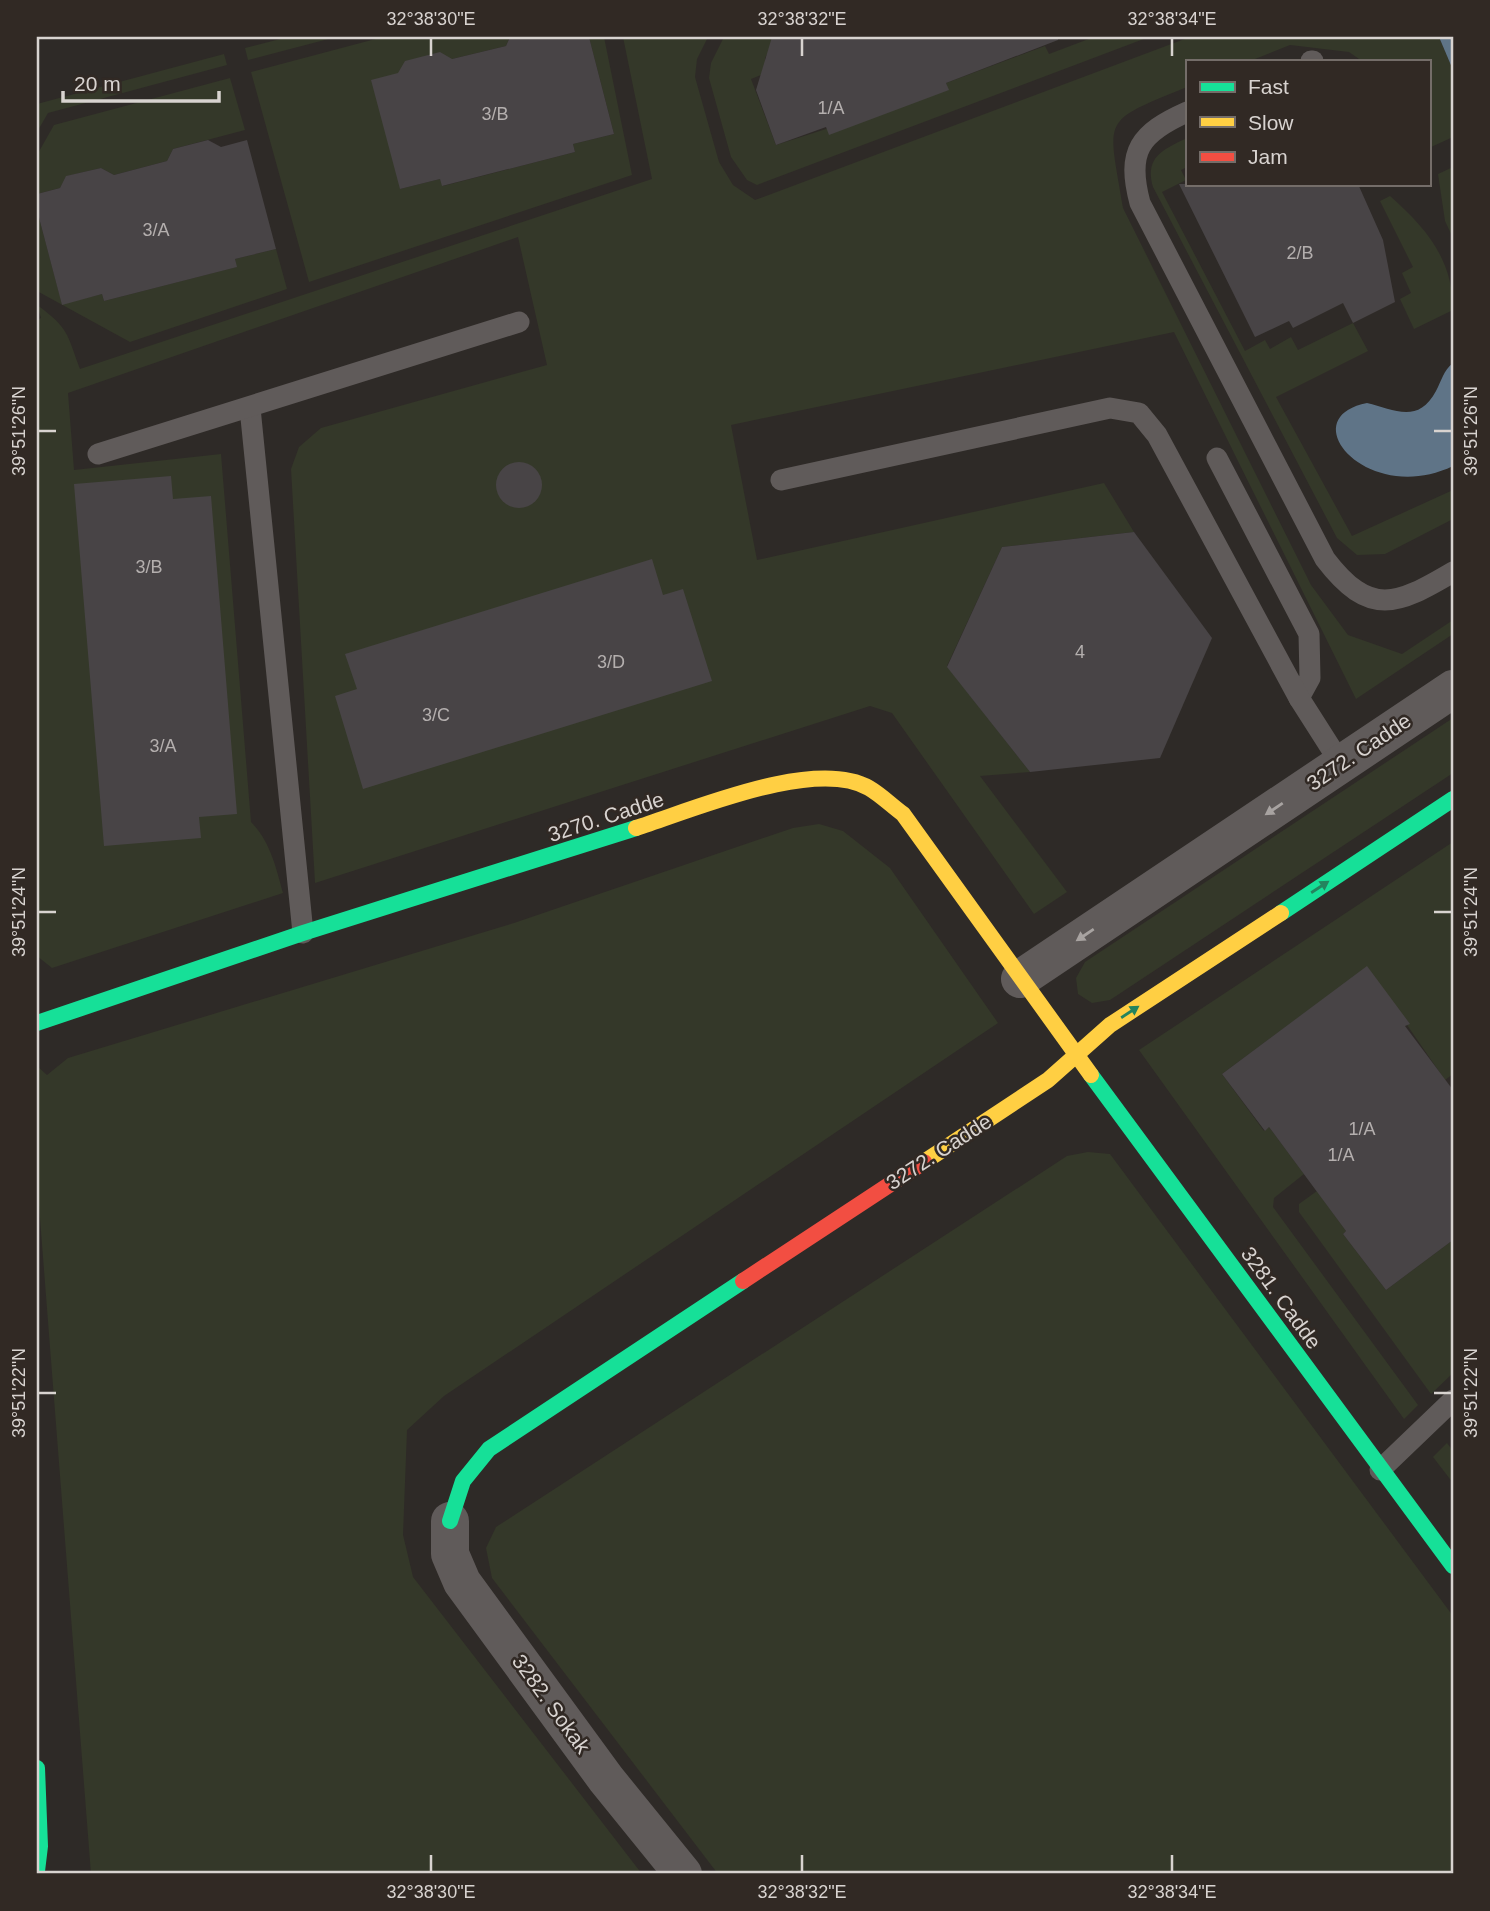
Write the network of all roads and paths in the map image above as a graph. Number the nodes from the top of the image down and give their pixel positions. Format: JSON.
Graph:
{"nodes":[{"id":1,"x":1186,"y":112,"type":"edge"},
{"id":2,"x":519,"y":322,"type":"dead end"},
{"id":3,"x":250,"y":408,"type":"junction"},
{"id":4,"x":98,"y":454,"type":"dead end"},
{"id":5,"x":1217,"y":458,"type":"dead end"},
{"id":6,"x":781,"y":480,"type":"dead end"},
{"id":7,"x":1453,"y":572,"type":"edge"},
{"id":8,"x":1453,"y":689,"type":"edge"},
{"id":9,"x":1299,"y":698,"type":"junction"},
{"id":10,"x":1342,"y":764,"type":"junction"},
{"id":11,"x":1453,"y":799,"type":"edge"},
{"id":12,"x":303,"y":933,"type":"junction"},
{"id":13,"x":1020,"y":979,"type":"junction"},
{"id":14,"x":37,"y":1023,"type":"edge"},
{"id":15,"x":1076,"y":1054,"type":"junction"},
{"id":16,"x":1453,"y":1399,"type":"edge"},
{"id":17,"x":1380,"y":1470,"type":"junction"},
{"id":18,"x":450,"y":1521,"type":"joint"},
{"id":19,"x":1453,"y":1566,"type":"edge"},
{"id":20,"x":37,"y":1768,"type":"edge"},
{"id":21,"x":37,"y":1871,"type":"edge"},
{"id":22,"x":683,"y":1874,"type":"edge"}],
"edges":[{"from":1,"to":7,"type":"lane"},
{"from":2,"to":3,"type":"lane"},
{"from":3,"to":4,"type":"lane"},
{"from":3,"to":12,"type":"lane"},
{"from":5,"to":9,"type":"lane"},
{"from":6,"to":9,"type":"lane"},
{"from":8,"to":10,"type":"street","name":"3272. Cadde"},
{"from":9,"to":10,"type":"lane"},
{"from":10,"to":13,"type":"street","name":"3272. Cadde","one_way":true},
{"from":15,"to":11,"type":"street","name":"3272. Cadde","one_way":true},
{"from":12,"to":13,"type":"street","name":"3270. Cadde"},
{"from":12,"to":14,"type":"street","name":"3270. Cadde"},
{"from":13,"to":15,"type":"street","name":"3270. Cadde"},
{"from":15,"to":17,"type":"street","name":"3281. Cadde"},
{"from":15,"to":18,"type":"street","name":"3272. Cadde"},
{"from":16,"to":17,"type":"lane"},
{"from":17,"to":19,"type":"street","name":"3281. Cadde"},
{"from":18,"to":22,"type":"street","name":"3282. Sokak"},
{"from":20,"to":21,"type":"street"}]}
